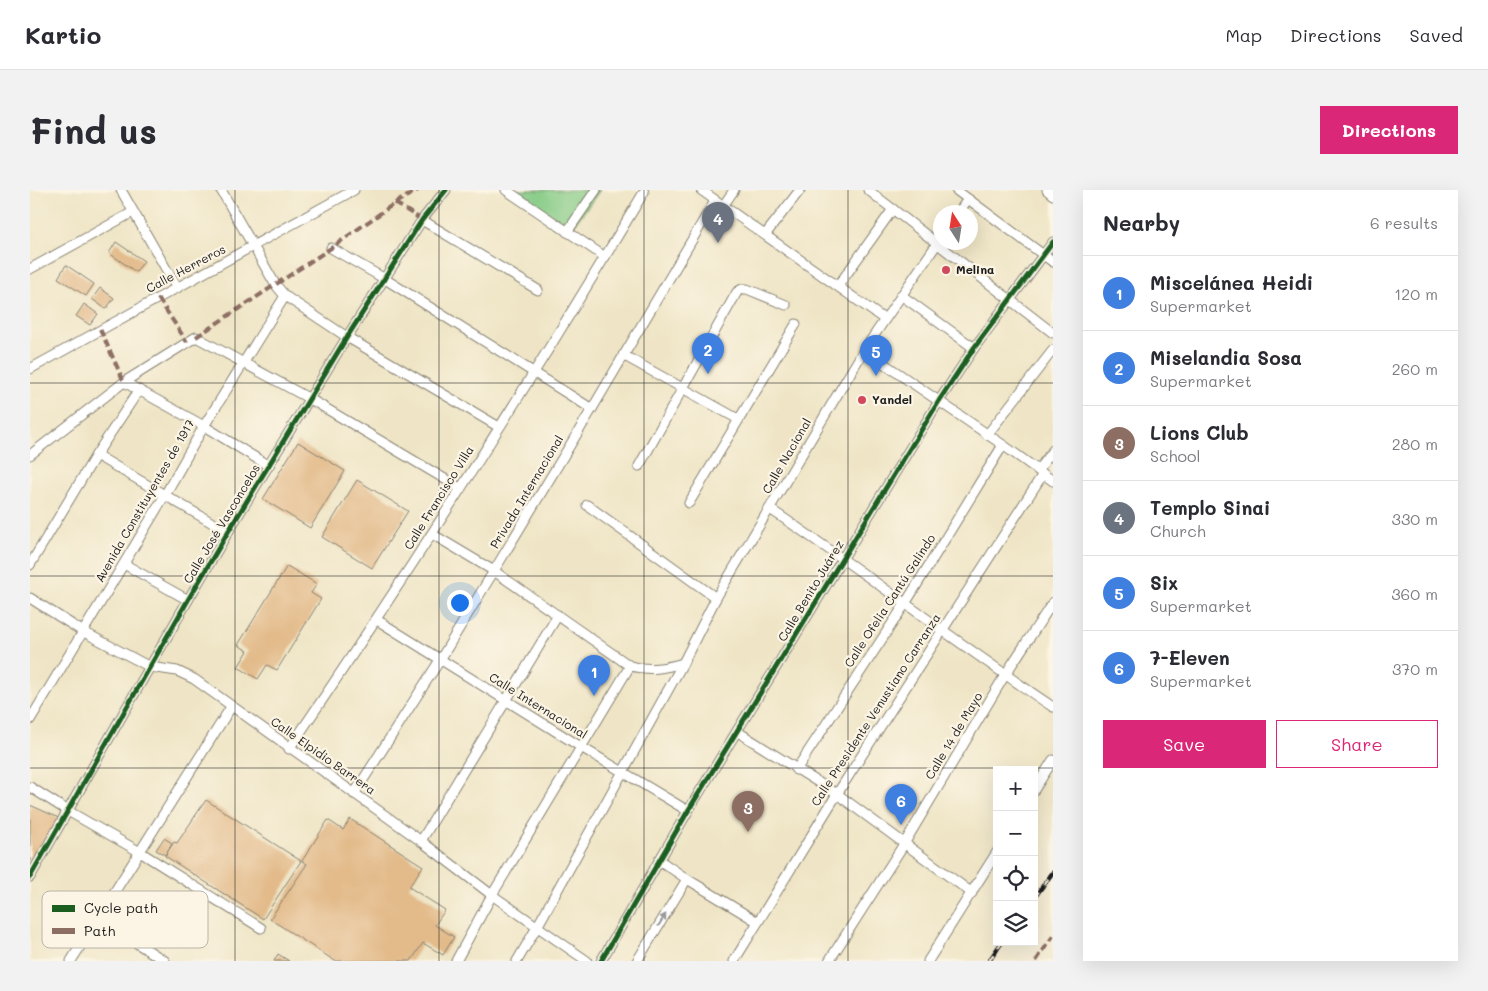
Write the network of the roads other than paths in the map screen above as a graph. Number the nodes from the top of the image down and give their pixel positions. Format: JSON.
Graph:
{"nodes":[{"id":1,"x":121,"y":190,"type":"edge"},
{"id":2,"x":220,"y":190,"type":"edge"},
{"id":3,"x":354,"y":190,"type":"edge"},
{"id":4,"x":446,"y":190,"type":"edge"},
{"id":5,"x":506,"y":190,"type":"edge"},
{"id":6,"x":596,"y":190,"type":"edge"},
{"id":7,"x":701,"y":190,"type":"edge"},
{"id":8,"x":734,"y":190,"type":"edge"},
{"id":9,"x":800,"y":190,"type":"edge"},
{"id":10,"x":868,"y":190,"type":"edge"},
{"id":11,"x":956,"y":190,"type":"edge"},
{"id":12,"x":1047,"y":190,"type":"edge"},
{"id":13,"x":644,"y":192,"type":"dead end"},
{"id":14,"x":1053,"y":195,"type":"edge"},
{"id":15,"x":968,"y":199,"type":"junction"},
{"id":16,"x":715,"y":201,"type":"junction"},
{"id":17,"x":963,"y":205,"type":"edge"},
{"id":18,"x":723,"y":206,"type":"junction"},
{"id":19,"x":893,"y":210,"type":"junction"},
{"id":20,"x":133,"y":212,"type":"junction"},
{"id":21,"x":422,"y":220,"type":"junction"},
{"id":22,"x":567,"y":232,"type":"junction"},
{"id":23,"x":765,"y":235,"type":"junction"},
{"id":24,"x":933,"y":236,"type":"edge"},
{"id":25,"x":1053,"y":242,"type":"edge"},
{"id":26,"x":254,"y":247,"type":"junction"},
{"id":27,"x":331,"y":248,"type":"dead end"},
{"id":28,"x":933,"y":249,"type":"edge"},
{"id":29,"x":951,"y":250,"type":"edge"},
{"id":30,"x":1044,"y":255,"type":"junction"},
{"id":31,"x":605,"y":257,"type":"junction"},
{"id":32,"x":1053,"y":262,"type":"edge"},
{"id":33,"x":30,"y":269,"type":"edge"},
{"id":34,"x":385,"y":279,"type":"junction"},
{"id":35,"x":838,"y":286,"type":"junction"},
{"id":36,"x":177,"y":288,"type":"junction"},
{"id":37,"x":538,"y":290,"type":"dead end"},
{"id":38,"x":901,"y":295,"type":"junction"},
{"id":39,"x":285,"y":296,"type":"junction"},
{"id":40,"x":1010,"y":298,"type":"junction"},
{"id":41,"x":786,"y":305,"type":"dead end"},
{"id":42,"x":884,"y":319,"type":"junction"},
{"id":43,"x":796,"y":324,"type":"dead end"},
{"id":44,"x":1053,"y":333,"type":"edge"},
{"id":45,"x":347,"y":337,"type":"junction"},
{"id":46,"x":974,"y":348,"type":"junction"},
{"id":47,"x":864,"y":350,"type":"junction"},
{"id":48,"x":1053,"y":350,"type":"edge"},
{"id":49,"x":623,"y":355,"type":"junction"},
{"id":50,"x":243,"y":362,"type":"junction"},
{"id":51,"x":30,"y":369,"type":"edge"},
{"id":52,"x":535,"y":372,"type":"junction"},
{"id":53,"x":124,"y":382,"type":"junction"},
{"id":54,"x":683,"y":389,"type":"junction"},
{"id":55,"x":139,"y":390,"type":"junction"},
{"id":56,"x":310,"y":399,"type":"junction"},
{"id":57,"x":939,"y":401,"type":"junction"},
{"id":58,"x":592,"y":409,"type":"junction"},
{"id":59,"x":738,"y":419,"type":"junction"},
{"id":60,"x":204,"y":426,"type":"junction"},
{"id":61,"x":499,"y":427,"type":"junction"},
{"id":62,"x":988,"y":435,"type":"junction"},
{"id":63,"x":1003,"y":445,"type":"junction"},
{"id":64,"x":1053,"y":450,"type":"edge"},
{"id":65,"x":30,"y":455,"type":"edge"},
{"id":66,"x":96,"y":455,"type":"junction"},
{"id":67,"x":269,"y":466,"type":"junction"},
{"id":68,"x":639,"y":466,"type":"dead end"},
{"id":69,"x":1040,"y":472,"type":"junction"},
{"id":70,"x":1053,"y":481,"type":"edge"},
{"id":71,"x":460,"y":488,"type":"junction"},
{"id":72,"x":165,"y":496,"type":"junction"},
{"id":73,"x":689,"y":503,"type":"dead end"},
{"id":74,"x":587,"y":505,"type":"dead end"},
{"id":75,"x":770,"y":509,"type":"junction"},
{"id":76,"x":228,"y":532,"type":"junction"},
{"id":77,"x":432,"y":534,"type":"junction"},
{"id":78,"x":843,"y":558,"type":"junction"},
{"id":79,"x":124,"y":564,"type":"junction"},
{"id":80,"x":30,"y":566,"type":"edge"},
{"id":81,"x":494,"y":571,"type":"junction"},
{"id":82,"x":30,"y":598,"type":"edge"},
{"id":83,"x":716,"y":598,"type":"junction"},
{"id":84,"x":188,"y":600,"type":"junction"},
{"id":85,"x":1053,"y":602,"type":"edge"},
{"id":86,"x":905,"y":604,"type":"junction"},
{"id":87,"x":558,"y":614,"type":"junction"},
{"id":88,"x":377,"y":620,"type":"junction"},
{"id":89,"x":82,"y":631,"type":"junction"},
{"id":90,"x":942,"y":631,"type":"junction"},
{"id":91,"x":440,"y":660,"type":"junction"},
{"id":92,"x":683,"y":663,"type":"junction"},
{"id":93,"x":630,"y":666,"type":"junction"},
{"id":94,"x":150,"y":667,"type":"junction"},
{"id":95,"x":1005,"y":675,"type":"junction"},
{"id":96,"x":506,"y":700,"type":"junction"},
{"id":97,"x":231,"y":707,"type":"junction"},
{"id":98,"x":1053,"y":707,"type":"edge"},
{"id":99,"x":30,"y":720,"type":"edge"},
{"id":100,"x":738,"y":732,"type":"junction"},
{"id":101,"x":581,"y":747,"type":"junction"},
{"id":102,"x":289,"y":748,"type":"junction"},
{"id":103,"x":1053,"y":760,"type":"edge"},
{"id":104,"x":796,"y":770,"type":"junction"},
{"id":105,"x":622,"y":772,"type":"junction"},
{"id":106,"x":1038,"y":784,"type":"edge"},
{"id":107,"x":30,"y":787,"type":"edge"},
{"id":108,"x":354,"y":794,"type":"junction"},
{"id":109,"x":836,"y":794,"type":"junction"},
{"id":110,"x":68,"y":811,"type":"junction"},
{"id":111,"x":688,"y":811,"type":"junction"},
{"id":112,"x":421,"y":841,"type":"junction"},
{"id":113,"x":904,"y":844,"type":"junction"},
{"id":114,"x":140,"y":852,"type":"junction"},
{"id":115,"x":995,"y":856,"type":"edge"},
{"id":116,"x":659,"y":860,"type":"junction"},
{"id":117,"x":30,"y":877,"type":"edge"},
{"id":118,"x":687,"y":880,"type":"junction"},
{"id":119,"x":115,"y":891,"type":"edge"},
{"id":120,"x":202,"y":891,"type":"edge"},
{"id":121,"x":972,"y":893,"type":"junction"},
{"id":122,"x":208,"y":895,"type":"edge"},
{"id":123,"x":492,"y":895,"type":"junction"},
{"id":124,"x":758,"y":922,"type":"junction"},
{"id":125,"x":538,"y":927,"type":"junction"},
{"id":126,"x":261,"y":928,"type":"dead end"},
{"id":127,"x":79,"y":948,"type":"edge"},
{"id":128,"x":144,"y":948,"type":"edge"},
{"id":129,"x":71,"y":961,"type":"edge"},
{"id":130,"x":165,"y":961,"type":"edge"},
{"id":131,"x":456,"y":961,"type":"edge"},
{"id":132,"x":517,"y":961,"type":"edge"},
{"id":133,"x":588,"y":961,"type":"edge"},
{"id":134,"x":601,"y":961,"type":"edge"},
{"id":135,"x":637,"y":961,"type":"edge"},
{"id":136,"x":734,"y":961,"type":"edge"},
{"id":137,"x":829,"y":961,"type":"edge"},
{"id":138,"x":928,"y":961,"type":"edge"}],
"edges":[{"from":1,"to":20,"type":"street"},
{"from":2,"to":26,"type":"street"},
{"from":3,"to":26,"type":"street","name":"Calle Herreros"},
{"from":4,"to":21,"type":"street","name":"Calle José Vasconcelos"},
{"from":5,"to":22,"type":"street"},
{"from":6,"to":22,"type":"street"},
{"from":7,"to":16,"type":"street"},
{"from":8,"to":18,"type":"street"},
{"from":9,"to":23,"type":"street"},
{"from":10,"to":19,"type":"street"},
{"from":11,"to":15,"type":"street"},
{"from":12,"to":14,"type":"street"},
{"from":13,"to":31,"type":"street","name":"Calle Francisco Villa"},
{"from":15,"to":17,"type":"street"},
{"from":15,"to":30,"type":"street"},
{"from":16,"to":18,"type":"street"},
{"from":16,"to":49,"type":"street","name":"Privada Internacional"},
{"from":18,"to":23,"type":"street"},
{"from":19,"to":24,"type":"street"},
{"from":19,"to":35,"type":"street"},
{"from":20,"to":33,"type":"street"},
{"from":20,"to":36,"type":"street"},
{"from":21,"to":34,"type":"street","name":"Calle José Vasconcelos"},
{"from":21,"to":37,"type":"street"},
{"from":22,"to":31,"type":"street"},
{"from":23,"to":35,"type":"street"},
{"from":25,"to":30,"type":"street","name":"Calle Benito Juárez"},
{"from":26,"to":36,"type":"street","name":"Calle Herreros"},
{"from":26,"to":39,"type":"street"},
{"from":27,"to":34,"type":"street"},
{"from":28,"to":38,"type":"street","name":"Calle Nacional"},
{"from":29,"to":40,"type":"street"},
{"from":30,"to":32,"type":"street"},
{"from":30,"to":40,"type":"street","name":"Calle Benito Juárez"},
{"from":31,"to":52,"type":"street","name":"Calle Francisco Villa"},
{"from":34,"to":45,"type":"street","name":"Calle José Vasconcelos"},
{"from":34,"to":52,"type":"street"},
{"from":35,"to":42,"type":"street"},
{"from":36,"to":51,"type":"street","name":"Calle Herreros"},
{"from":38,"to":42,"type":"street","name":"Calle Nacional"},
{"from":38,"to":46,"type":"street"},
{"from":39,"to":45,"type":"street"},
{"from":39,"to":50,"type":"street","name":"Avenida Constituyentes de 1917"},
{"from":40,"to":44,"type":"street"},
{"from":40,"to":46,"type":"street","name":"Calle Benito Juárez"},
{"from":41,"to":54,"type":"street"},
{"from":42,"to":47,"type":"street","name":"Calle Nacional"},
{"from":43,"to":59,"type":"street"},
{"from":45,"to":56,"type":"street","name":"Calle José Vasconcelos"},
{"from":45,"to":61,"type":"street"},
{"from":46,"to":57,"type":"street","name":"Calle Benito Juárez"},
{"from":47,"to":57,"type":"street"},
{"from":47,"to":75,"type":"street","name":"Calle Nacional"},
{"from":48,"to":62,"type":"street"},
{"from":49,"to":54,"type":"street"},
{"from":49,"to":58,"type":"street","name":"Privada Internacional"},
{"from":50,"to":53,"type":"street"},
{"from":50,"to":56,"type":"street"},
{"from":50,"to":60,"type":"street","name":"Avenida Constituyentes de 1917"},
{"from":52,"to":58,"type":"street"},
{"from":52,"to":61,"type":"street","name":"Calle Francisco Villa"},
{"from":53,"to":55,"type":"street"},
{"from":53,"to":65,"type":"street"},
{"from":54,"to":59,"type":"street"},
{"from":54,"to":68,"type":"street"},
{"from":55,"to":60,"type":"street"},
{"from":55,"to":66,"type":"street"},
{"from":56,"to":67,"type":"street","name":"Calle José Vasconcelos"},
{"from":56,"to":71,"type":"street"},
{"from":57,"to":62,"type":"street"},
{"from":57,"to":78,"type":"street","name":"Calle Benito Juárez"},
{"from":58,"to":81,"type":"street","name":"Privada Internacional"},
{"from":59,"to":73,"type":"street"},
{"from":60,"to":67,"type":"street"},
{"from":60,"to":72,"type":"street","name":"Avenida Constituyentes de 1917"},
{"from":61,"to":71,"type":"street","name":"Calle Francisco Villa"},
{"from":62,"to":63,"type":"street"},
{"from":63,"to":69,"type":"street"},
{"from":63,"to":86,"type":"street","name":"Calle Ofelia Cantú Galindo"},
{"from":64,"to":69,"type":"street","name":"Calle Presidente Venustiano Carranza"},
{"from":66,"to":72,"type":"street"},
{"from":66,"to":80,"type":"street"},
{"from":67,"to":76,"type":"street","name":"Calle José Vasconcelos"},
{"from":69,"to":70,"type":"street"},
{"from":69,"to":90,"type":"street","name":"Calle Presidente Venustiano Carranza"},
{"from":71,"to":77,"type":"street","name":"Calle Francisco Villa"},
{"from":72,"to":76,"type":"street"},
{"from":72,"to":79,"type":"street","name":"Avenida Constituyentes de 1917"},
{"from":74,"to":83,"type":"street"},
{"from":75,"to":78,"type":"street"},
{"from":75,"to":83,"type":"street","name":"Calle Nacional"},
{"from":76,"to":84,"type":"street","name":"Calle José Vasconcelos"},
{"from":77,"to":81,"type":"street"},
{"from":77,"to":88,"type":"street","name":"Calle Francisco Villa"},
{"from":78,"to":86,"type":"street"},
{"from":78,"to":100,"type":"street","name":"Calle Benito Juárez"},
{"from":79,"to":84,"type":"street"},
{"from":79,"to":89,"type":"street","name":"Avenida Constituyentes de 1917"},
{"from":81,"to":87,"type":"street"},
{"from":81,"to":91,"type":"street","name":"Privada Internacional"},
{"from":82,"to":89,"type":"street","name":"Calle Elpidio Barrera"},
{"from":83,"to":92,"type":"street","name":"Calle Nacional"},
{"from":84,"to":94,"type":"street","name":"Calle José Vasconcelos"},
{"from":85,"to":95,"type":"street","name":"Calle 14 de Mayo"},
{"from":86,"to":90,"type":"street"},
{"from":86,"to":104,"type":"street","name":"Calle Ofelia Cantú Galindo"},
{"from":87,"to":93,"type":"street"},
{"from":87,"to":96,"type":"street"},
{"from":88,"to":91,"type":"street","name":"Calle Internacional"},
{"from":88,"to":102,"type":"street","name":"Calle Francisco Villa"},
{"from":89,"to":94,"type":"street","name":"Calle Elpidio Barrera"},
{"from":89,"to":99,"type":"street","name":"Avenida Constituyentes de 1917"},
{"from":90,"to":95,"type":"street"},
{"from":90,"to":109,"type":"street","name":"Calle Presidente Venustiano Carranza"},
{"from":91,"to":96,"type":"street","name":"Calle Internacional"},
{"from":91,"to":108,"type":"street","name":"Privada Internacional"},
{"from":92,"to":93,"type":"street"},
{"from":92,"to":105,"type":"street","name":"Calle Nacional"},
{"from":93,"to":101,"type":"street"},
{"from":94,"to":97,"type":"street","name":"Calle Elpidio Barrera"},
{"from":94,"to":110,"type":"street","name":"Calle José Vasconcelos"},
{"from":95,"to":98,"type":"street"},
{"from":95,"to":113,"type":"street","name":"Calle 14 de Mayo"},
{"from":96,"to":101,"type":"street","name":"Calle Internacional"},
{"from":96,"to":112,"type":"street"},
{"from":97,"to":102,"type":"street","name":"Calle Elpidio Barrera"},
{"from":97,"to":114,"type":"street"},
{"from":100,"to":104,"type":"street"},
{"from":100,"to":111,"type":"street","name":"Calle Benito Juárez"},
{"from":101,"to":105,"type":"street","name":"Calle Internacional"},
{"from":101,"to":123,"type":"street"},
{"from":102,"to":108,"type":"street","name":"Calle Elpidio Barrera"},
{"from":103,"to":106,"type":"street"},
{"from":104,"to":109,"type":"street"},
{"from":105,"to":111,"type":"street","name":"Calle Internacional"},
{"from":105,"to":125,"type":"street","name":"Calle Nacional"},
{"from":107,"to":110,"type":"street"},
{"from":108,"to":112,"type":"street","name":"Calle Elpidio Barrera"},
{"from":109,"to":113,"type":"street"},
{"from":109,"to":124,"type":"street","name":"Calle Presidente Venustiano Carranza"},
{"from":110,"to":114,"type":"street"},
{"from":110,"to":117,"type":"street","name":"Calle José Vasconcelos"},
{"from":111,"to":116,"type":"street","name":"Calle Benito Juárez"},
{"from":112,"to":123,"type":"street","name":"Calle Elpidio Barrera"},
{"from":113,"to":121,"type":"street"},
{"from":113,"to":137,"type":"street","name":"Calle 14 de Mayo"},
{"from":114,"to":119,"type":"street"},
{"from":114,"to":120,"type":"street"},
{"from":115,"to":121,"type":"street"},
{"from":116,"to":118,"type":"street"},
{"from":116,"to":134,"type":"street","name":"Calle Benito Juárez"},
{"from":118,"to":124,"type":"street"},
{"from":135,"to":118,"type":"street","one_way":true},
{"from":121,"to":138,"type":"street"},
{"from":122,"to":126,"type":"street"},
{"from":123,"to":125,"type":"street","name":"Calle Elpidio Barrera"},
{"from":123,"to":131,"type":"street"},
{"from":124,"to":136,"type":"street","name":"Calle Presidente Venustiano Carranza"},
{"from":125,"to":132,"type":"street","name":"Calle Nacional"},
{"from":125,"to":133,"type":"street","name":"Calle Elpidio Barrera"},
{"from":127,"to":129,"type":"street"},
{"from":128,"to":130,"type":"street"}]}
